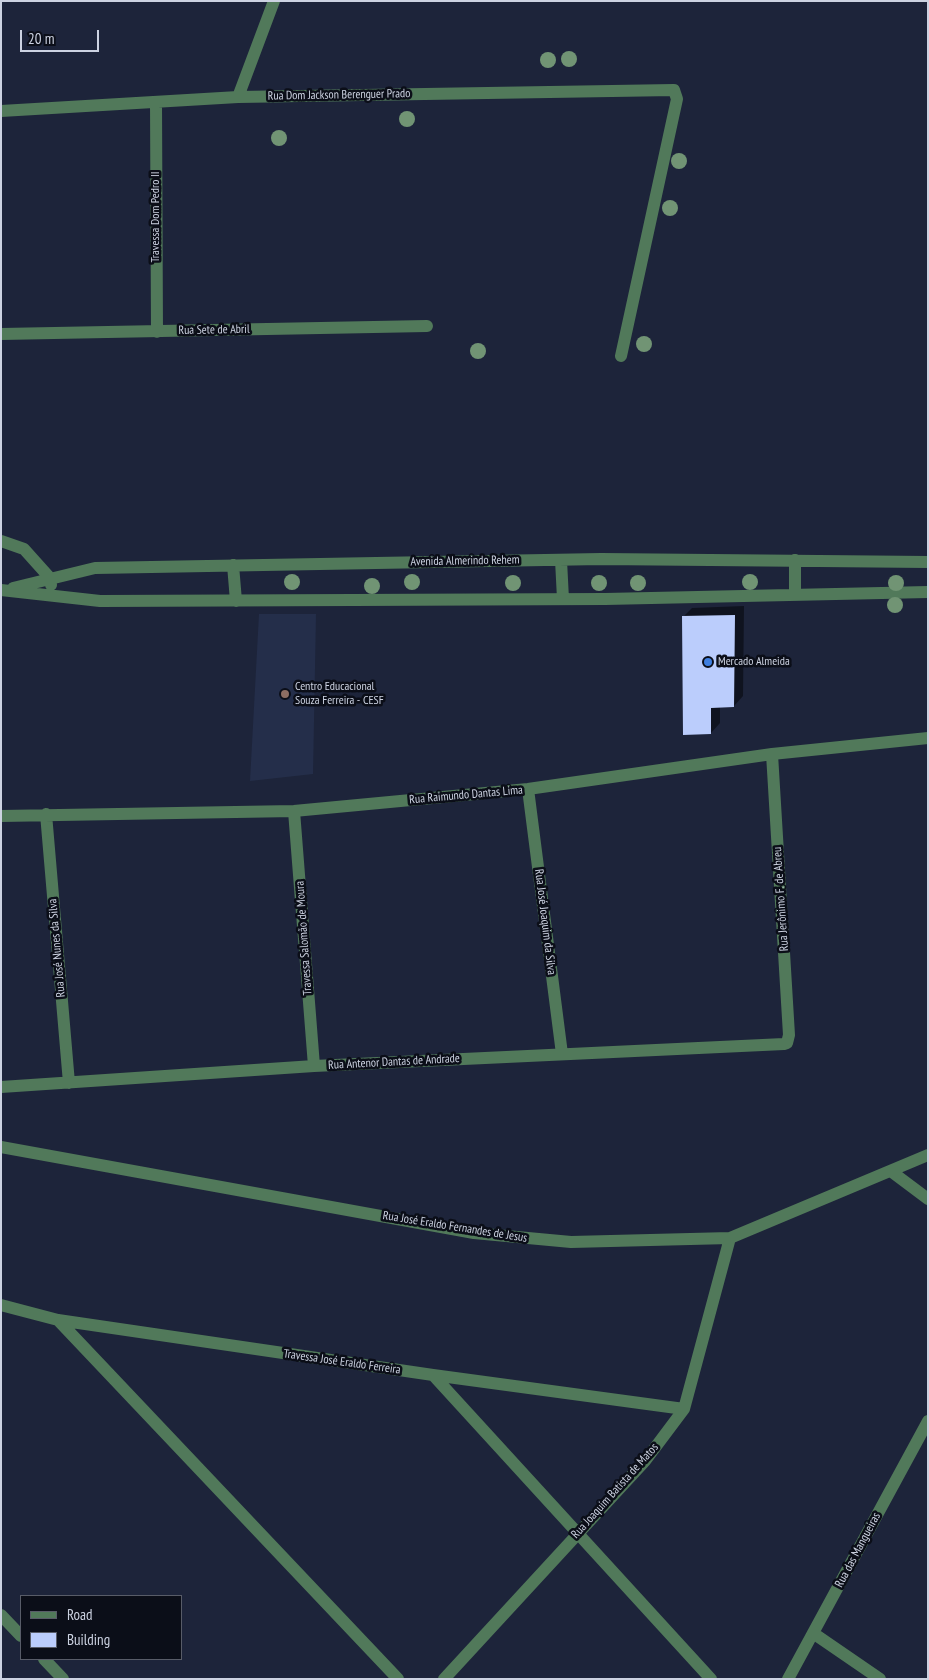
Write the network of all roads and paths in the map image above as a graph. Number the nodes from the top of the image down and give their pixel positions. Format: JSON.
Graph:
{"nodes":[{"id":1,"x":274,"y":1,"type":"edge"},
{"id":2,"x":238,"y":97,"type":"junction"},
{"id":3,"x":156,"y":102,"type":"junction"},
{"id":4,"x":1,"y":110,"type":"edge"},
{"id":5,"x":428,"y":326,"type":"dead end"},
{"id":6,"x":156,"y":332,"type":"junction"},
{"id":7,"x":1,"y":334,"type":"edge"},
{"id":8,"x":621,"y":356,"type":"dead end"},
{"id":9,"x":1,"y":541,"type":"edge"},
{"id":10,"x":561,"y":560,"type":"junction"},
{"id":11,"x":795,"y":560,"type":"junction"},
{"id":12,"x":928,"y":562,"type":"edge"},
{"id":13,"x":234,"y":565,"type":"junction"},
{"id":14,"x":50,"y":578,"type":"junction"},
{"id":15,"x":3,"y":590,"type":"edge"},
{"id":16,"x":928,"y":592,"type":"edge"},
{"id":17,"x":53,"y":595,"type":"junction"},
{"id":18,"x":795,"y":595,"type":"junction"},
{"id":19,"x":563,"y":599,"type":"junction"},
{"id":20,"x":236,"y":601,"type":"junction"},
{"id":21,"x":928,"y":738,"type":"edge"},
{"id":22,"x":772,"y":754,"type":"junction"},
{"id":23,"x":528,"y":789,"type":"junction"},
{"id":24,"x":294,"y":811,"type":"junction"},
{"id":25,"x":46,"y":814,"type":"junction"},
{"id":26,"x":1,"y":816,"type":"edge"},
{"id":27,"x":787,"y":1043,"type":"joint"},
{"id":28,"x":562,"y":1054,"type":"junction"},
{"id":29,"x":314,"y":1066,"type":"junction"},
{"id":30,"x":69,"y":1082,"type":"junction"},
{"id":31,"x":1,"y":1087,"type":"edge"},
{"id":32,"x":1,"y":1147,"type":"edge"},
{"id":33,"x":928,"y":1155,"type":"edge"},
{"id":34,"x":892,"y":1172,"type":"junction"},
{"id":35,"x":928,"y":1199,"type":"edge"},
{"id":36,"x":730,"y":1238,"type":"junction"},
{"id":37,"x":1,"y":1305,"type":"edge"},
{"id":38,"x":58,"y":1320,"type":"junction"},
{"id":39,"x":433,"y":1375,"type":"junction"},
{"id":40,"x":684,"y":1409,"type":"junction"},
{"id":41,"x":928,"y":1421,"type":"edge"},
{"id":42,"x":577,"y":1533,"type":"junction"},
{"id":43,"x":1,"y":1615,"type":"edge"},
{"id":44,"x":812,"y":1633,"type":"junction"},
{"id":45,"x":20,"y":1635,"type":"edge"},
{"id":46,"x":45,"y":1660,"type":"edge"},
{"id":47,"x":63,"y":1679,"type":"edge"},
{"id":48,"x":398,"y":1679,"type":"edge"},
{"id":49,"x":444,"y":1679,"type":"edge"},
{"id":50,"x":711,"y":1679,"type":"edge"},
{"id":51,"x":788,"y":1679,"type":"edge"},
{"id":52,"x":880,"y":1679,"type":"edge"}],
"edges":[{"from":1,"to":2,"type":"street"},
{"from":2,"to":3,"type":"street","name":"Rua Dom Jackson Berenguer Prado"},
{"from":2,"to":8,"type":"street","name":"Rua Dom Jackson Berenguer Prado"},
{"from":3,"to":4,"type":"street","name":"Rua Dom Jackson Berenguer Prado"},
{"from":3,"to":6,"type":"street","name":"Travessa Dom Pedro II"},
{"from":5,"to":6,"type":"street","name":"Rua Sete de Abril"},
{"from":6,"to":7,"type":"street","name":"Rua Sete de Abril"},
{"from":9,"to":14,"type":"street"},
{"from":10,"to":11,"type":"street","name":"Avenida Almerindo Rehem"},
{"from":10,"to":13,"type":"street","name":"Avenida Almerindo Rehem"},
{"from":10,"to":19,"type":"street"},
{"from":11,"to":12,"type":"street","name":"Avenida Almerindo Rehem"},
{"from":11,"to":18,"type":"street"},
{"from":13,"to":14,"type":"street","name":"Avenida Almerindo Rehem"},
{"from":13,"to":20,"type":"street"},
{"from":14,"to":15,"type":"street","name":"Avenida Almerindo Rehem"},
{"from":14,"to":17,"type":"street"},
{"from":15,"to":17,"type":"street","name":"Avenida Almerindo Rehem"},
{"from":16,"to":18,"type":"street","name":"Avenida Almerindo Rehem"},
{"from":17,"to":20,"type":"street","name":"Avenida Almerindo Rehem"},
{"from":18,"to":19,"type":"street","name":"Avenida Almerindo Rehem"},
{"from":19,"to":20,"type":"street","name":"Avenida Almerindo Rehem"},
{"from":21,"to":22,"type":"street","name":"Rua Raimundo Dantas Lima"},
{"from":22,"to":23,"type":"street","name":"Rua Raimundo Dantas Lima"},
{"from":22,"to":27,"type":"street","name":"Rua Jerônimo F. de Abreu"},
{"from":23,"to":24,"type":"street","name":"Rua Raimundo Dantas Lima"},
{"from":23,"to":28,"type":"street","name":"Rua José Joaquim da Silva"},
{"from":24,"to":25,"type":"street","name":"Rua Raimundo Dantas Lima"},
{"from":24,"to":29,"type":"street","name":"Travessa Salomão de Moura"},
{"from":25,"to":26,"type":"street","name":"Rua Raimundo Dantas Lima"},
{"from":25,"to":30,"type":"street","name":"Rua José Nunes da Silva"},
{"from":27,"to":28,"type":"street","name":"Rua Antenor Dantas de Andrade"},
{"from":28,"to":29,"type":"street","name":"Rua Antenor Dantas de Andrade"},
{"from":29,"to":30,"type":"street","name":"Rua Antenor Dantas de Andrade"},
{"from":30,"to":31,"type":"street","name":"Rua Antenor Dantas de Andrade"},
{"from":32,"to":36,"type":"street","name":"Rua José Eraldo Fernandes de Jesus"},
{"from":33,"to":34,"type":"street","name":"Rua José Eraldo Fernandes de Jesus"},
{"from":34,"to":35,"type":"street"},
{"from":34,"to":36,"type":"street","name":"Rua José Eraldo Fernandes de Jesus"},
{"from":36,"to":40,"type":"street","name":"Rua Joaquim Batista de Matos"},
{"from":37,"to":38,"type":"street","name":"Travessa José Eraldo Ferreira"},
{"from":38,"to":39,"type":"street","name":"Travessa José Eraldo Ferreira"},
{"from":38,"to":48,"type":"street"},
{"from":39,"to":40,"type":"street","name":"Travessa José Eraldo Ferreira"},
{"from":39,"to":42,"type":"street"},
{"from":40,"to":42,"type":"street","name":"Rua Joaquim Batista de Matos"},
{"from":41,"to":44,"type":"street","name":"Rua das Mangueiras"},
{"from":42,"to":49,"type":"street","name":"Rua Joaquim Batista de Matos"},
{"from":42,"to":50,"type":"street"},
{"from":43,"to":45,"type":"street"},
{"from":44,"to":51,"type":"street","name":"Rua das Mangueiras"},
{"from":44,"to":52,"type":"street"},
{"from":46,"to":47,"type":"street"}]}
